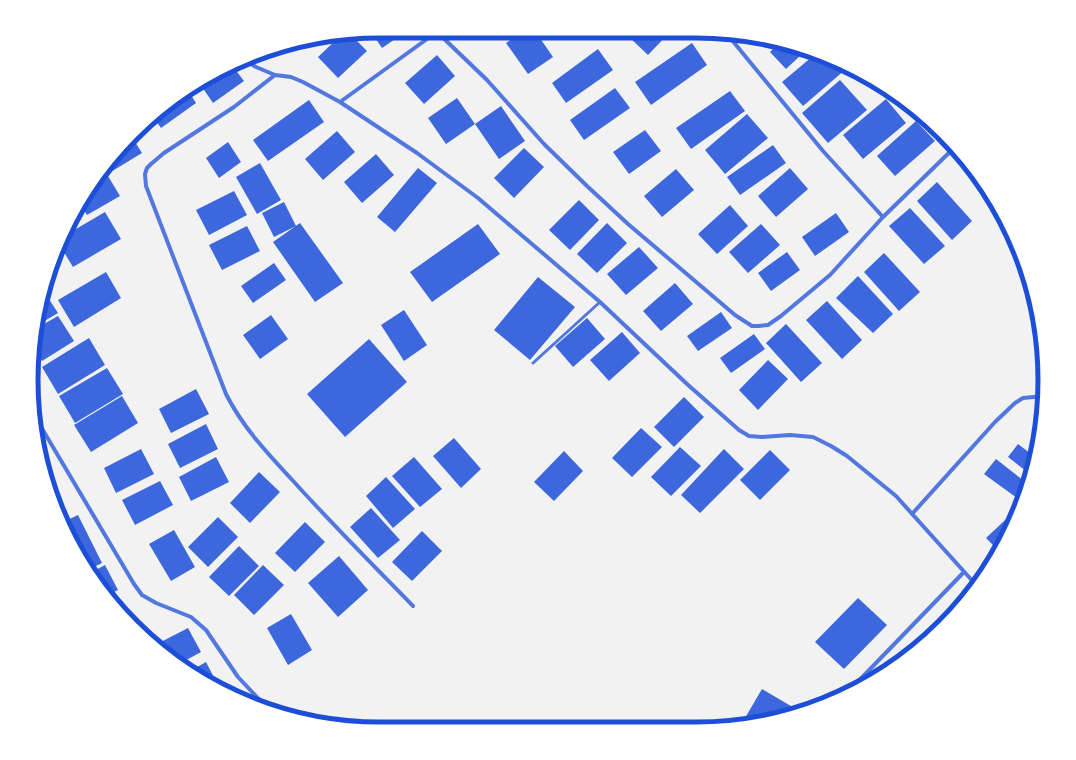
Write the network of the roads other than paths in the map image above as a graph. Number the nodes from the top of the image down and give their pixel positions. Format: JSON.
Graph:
{"nodes":[{"id":1,"x":427,"y":38,"type":"edge"},
{"id":2,"x":444,"y":38,"type":"edge"},
{"id":3,"x":732,"y":40,"type":"edge"},
{"id":4,"x":250,"y":63,"type":"edge"},
{"id":5,"x":275,"y":75,"type":"junction"},
{"id":6,"x":340,"y":102,"type":"junction"},
{"id":7,"x":950,"y":152,"type":"edge"},
{"id":8,"x":883,"y":217,"type":"junction"},
{"id":9,"x":600,"y":302,"type":"junction"},
{"id":10,"x":533,"y":363,"type":"dead end"},
{"id":11,"x":1037,"y":397,"type":"edge"},
{"id":12,"x":41,"y":428,"type":"edge"},
{"id":13,"x":912,"y":514,"type":"junction"},
{"id":14,"x":964,"y":572,"type":"junction"},
{"id":15,"x":972,"y":581,"type":"edge"},
{"id":16,"x":413,"y":606,"type":"dead end"},
{"id":17,"x":859,"y":680,"type":"edge"},
{"id":18,"x":261,"y":700,"type":"edge"}],
"edges":[{"from":1,"to":6,"type":"street"},
{"from":2,"to":8,"type":"street"},
{"from":3,"to":8,"type":"street"},
{"from":4,"to":5,"type":"street"},
{"from":5,"to":6,"type":"street"},
{"from":5,"to":16,"type":"street"},
{"from":6,"to":9,"type":"street"},
{"from":7,"to":8,"type":"street"},
{"from":9,"to":10,"type":"lane"},
{"from":9,"to":13,"type":"street"},
{"from":11,"to":13,"type":"street"},
{"from":12,"to":18,"type":"street"},
{"from":13,"to":14,"type":"street"},
{"from":14,"to":15,"type":"street"},
{"from":14,"to":17,"type":"street"}]}
